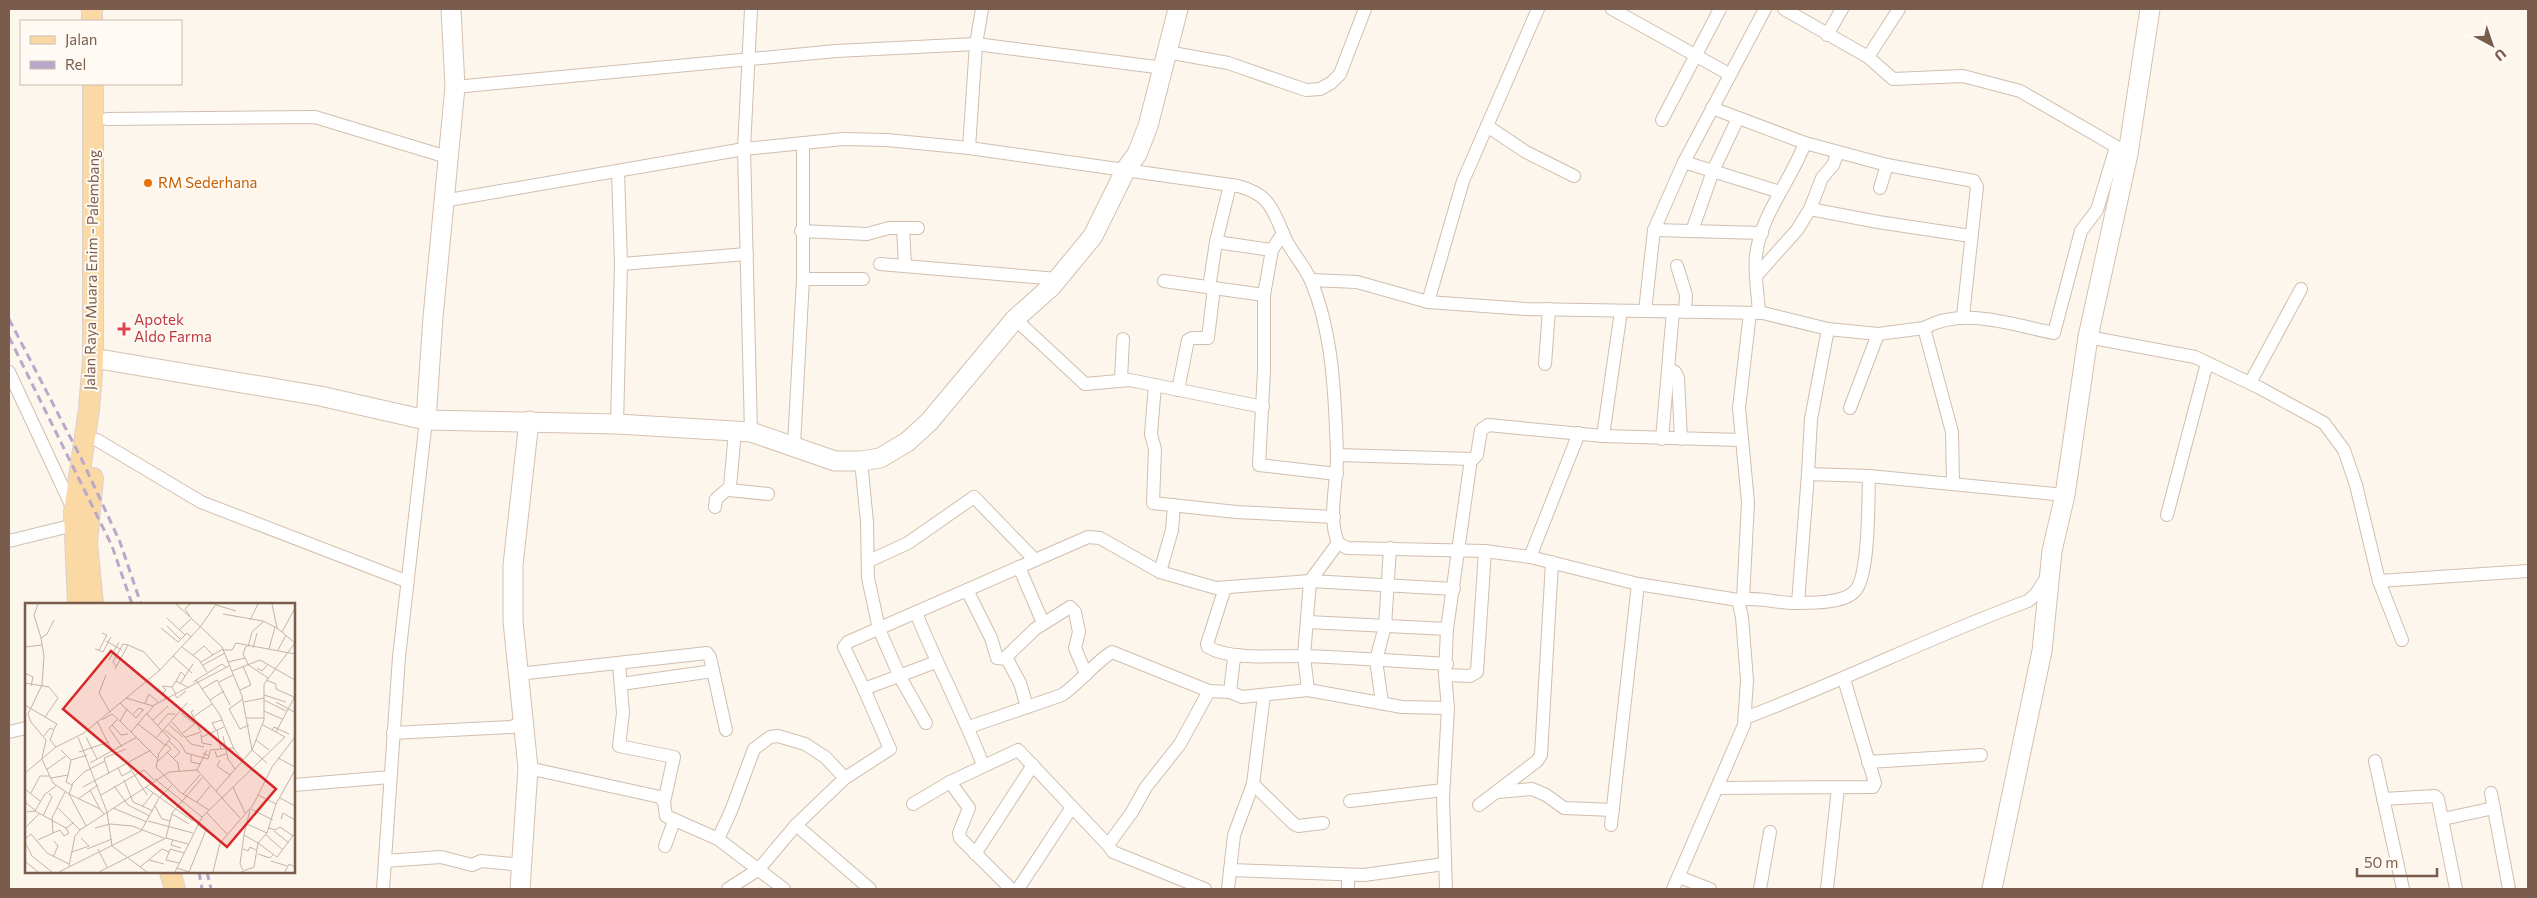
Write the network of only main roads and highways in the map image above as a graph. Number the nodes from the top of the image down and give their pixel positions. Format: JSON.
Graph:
{"nodes":[{"id":1,"x":93,"y":85,"type":"edge"},
{"id":2,"x":106,"y":85,"type":"edge"},
{"id":3,"x":78,"y":603,"type":"edge"},
{"id":4,"x":93,"y":603,"type":"edge"},
{"id":5,"x":155,"y":873,"type":"edge"},
{"id":6,"x":170,"y":873,"type":"edge"},
{"id":7,"x":161,"y":889,"type":"edge"},
{"id":8,"x":175,"y":889,"type":"edge"}],
"edges":[{"from":1,"to":3,"type":"main road","name":"Jalan Raya Muara Enim - Palembang"},
{"from":2,"to":4,"type":"main road","name":"Jalan Raya Muara Enim - Palembang"},
{"from":5,"to":7,"type":"main road"},
{"from":6,"to":8,"type":"main road"}]}
